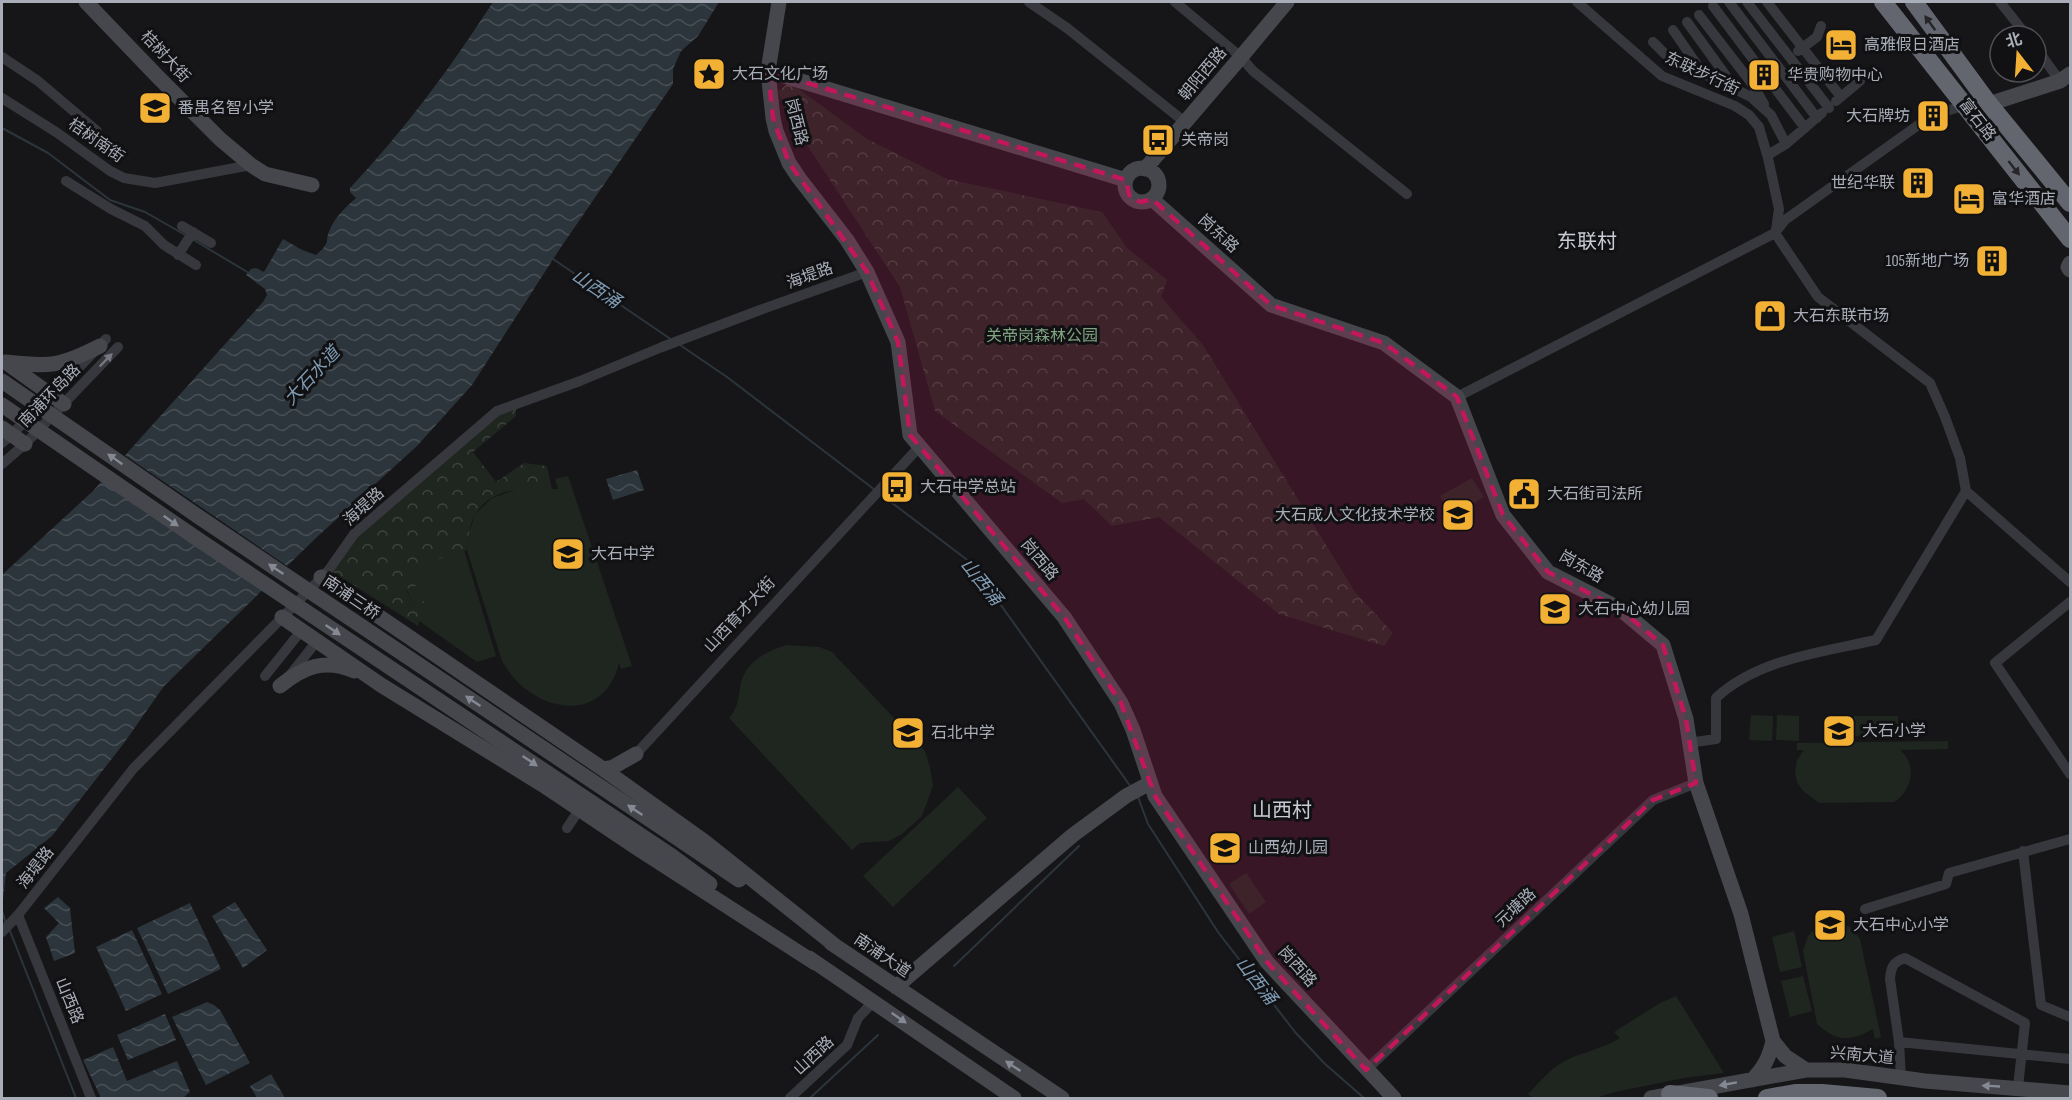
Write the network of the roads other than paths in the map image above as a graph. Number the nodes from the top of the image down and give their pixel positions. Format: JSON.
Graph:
{"nodes":[{"id":1,"x":86,"y":2,"type":"edge"},
{"id":2,"x":779,"y":2,"type":"edge"},
{"id":3,"x":1029,"y":2,"type":"edge"},
{"id":4,"x":1175,"y":2,"type":"edge"},
{"id":5,"x":1287,"y":2,"type":"edge"},
{"id":6,"x":1577,"y":2,"type":"edge"},
{"id":7,"x":1729,"y":2,"type":"edge"},
{"id":8,"x":1748,"y":2,"type":"edge"},
{"id":9,"x":1767,"y":2,"type":"edge"},
{"id":10,"x":1914,"y":2,"type":"edge"},
{"id":11,"x":2001,"y":2,"type":"edge"},
{"id":12,"x":1713,"y":6,"type":"dead end"},
{"id":13,"x":1885,"y":6,"type":"edge"},
{"id":14,"x":1699,"y":15,"type":"dead end"},
{"id":15,"x":1687,"y":22,"type":"dead end"},
{"id":16,"x":2018,"y":24,"type":"edge"},
{"id":17,"x":1821,"y":26,"type":"dead end"},
{"id":18,"x":1673,"y":30,"type":"dead end"},
{"id":19,"x":1653,"y":42,"type":"dead end"},
{"id":20,"x":1803,"y":47,"type":"junction"},
{"id":21,"x":2,"y":57,"type":"edge"},
{"id":22,"x":1241,"y":57,"type":"junction"},
{"id":23,"x":1790,"y":57,"type":"junction"},
{"id":24,"x":2048,"y":60,"type":"edge"},
{"id":25,"x":1778,"y":66,"type":"junction"},
{"id":26,"x":768,"y":71,"type":"junction"},
{"id":27,"x":1703,"y":74,"type":"junction"},
{"id":28,"x":1765,"y":76,"type":"junction"},
{"id":29,"x":2065,"y":78,"type":"edge"},
{"id":30,"x":1860,"y":81,"type":"dead end"},
{"id":31,"x":1744,"y":88,"type":"junction"},
{"id":32,"x":1841,"y":97,"type":"junction"},
{"id":33,"x":2,"y":98,"type":"edge"},
{"id":34,"x":1989,"y":104,"type":"junction"},
{"id":35,"x":1965,"y":105,"type":"junction"},
{"id":36,"x":1829,"y":108,"type":"junction"},
{"id":37,"x":1817,"y":118,"type":"junction"},
{"id":38,"x":1186,"y":123,"type":"junction"},
{"id":39,"x":1805,"y":128,"type":"junction"},
{"id":40,"x":97,"y":131,"type":"dead end"},
{"id":41,"x":1786,"y":144,"type":"junction"},
{"id":42,"x":1768,"y":155,"type":"junction"},
{"id":43,"x":251,"y":165,"type":"junction"},
{"id":44,"x":1145,"y":169,"type":"junction"},
{"id":45,"x":1126,"y":180,"type":"junction"},
{"id":46,"x":66,"y":181,"type":"dead end"},
{"id":47,"x":312,"y":185,"type":"dead end"},
{"id":48,"x":1407,"y":194,"type":"dead end"},
{"id":49,"x":1152,"y":199,"type":"junction"},
{"id":50,"x":2070,"y":203,"type":"edge"},
{"id":51,"x":182,"y":226,"type":"dead end"},
{"id":52,"x":193,"y":232,"type":"junction"},
{"id":53,"x":1775,"y":233,"type":"junction"},
{"id":54,"x":2070,"y":239,"type":"edge"},
{"id":55,"x":211,"y":243,"type":"dead end"},
{"id":56,"x":178,"y":255,"type":"junction"},
{"id":57,"x":2070,"y":263,"type":"edge"},
{"id":58,"x":196,"y":265,"type":"dead end"},
{"id":59,"x":2070,"y":270,"type":"edge"},
{"id":60,"x":867,"y":272,"type":"junction"},
{"id":61,"x":103,"y":342,"type":"joint"},
{"id":62,"x":118,"y":347,"type":"dead end"},
{"id":63,"x":3,"y":360,"type":"edge"},
{"id":64,"x":2,"y":381,"type":"edge"},
{"id":65,"x":2,"y":391,"type":"edge"},
{"id":66,"x":1457,"y":397,"type":"junction"},
{"id":67,"x":58,"y":400,"type":"junction"},
{"id":68,"x":2,"y":405,"type":"edge"},
{"id":69,"x":5,"y":435,"type":"edge"},
{"id":70,"x":25,"y":444,"type":"junction"},
{"id":71,"x":920,"y":446,"type":"junction"},
{"id":72,"x":2,"y":464,"type":"edge"},
{"id":73,"x":1966,"y":491,"type":"junction"},
{"id":74,"x":321,"y":577,"type":"junction"},
{"id":75,"x":2070,"y":582,"type":"edge"},
{"id":76,"x":347,"y":594,"type":"junction"},
{"id":77,"x":2070,"y":602,"type":"edge"},
{"id":78,"x":282,"y":617,"type":"junction"},
{"id":79,"x":309,"y":635,"type":"junction"},
{"id":80,"x":429,"y":650,"type":"junction"},
{"id":81,"x":265,"y":675,"type":"dead end"},
{"id":82,"x":381,"y":684,"type":"junction"},
{"id":83,"x":280,"y":686,"type":"joint"},
{"id":84,"x":397,"y":694,"type":"junction"},
{"id":85,"x":1688,"y":743,"type":"junction"},
{"id":86,"x":636,"y":754,"type":"junction"},
{"id":87,"x":603,"y":769,"type":"junction"},
{"id":88,"x":2070,"y":774,"type":"edge"},
{"id":89,"x":1696,"y":783,"type":"junction"},
{"id":90,"x":1145,"y":785,"type":"junction"},
{"id":91,"x":630,"y":790,"type":"junction"},
{"id":92,"x":579,"y":810,"type":"junction"},
{"id":93,"x":567,"y":828,"type":"dead end"},
{"id":94,"x":2070,"y":839,"type":"edge"},
{"id":95,"x":683,"y":842,"type":"joint"},
{"id":96,"x":2023,"y":851,"type":"junction"},
{"id":97,"x":1865,"y":909,"type":"dead end"},
{"id":98,"x":18,"y":915,"type":"junction"},
{"id":99,"x":2,"y":932,"type":"edge"},
{"id":100,"x":837,"y":947,"type":"junction"},
{"id":101,"x":815,"y":963,"type":"junction"},
{"id":102,"x":896,"y":987,"type":"junction"},
{"id":103,"x":873,"y":1002,"type":"junction"},
{"id":104,"x":2070,"y":1017,"type":"edge"},
{"id":105,"x":1773,"y":1041,"type":"junction"},
{"id":106,"x":1899,"y":1042,"type":"junction"},
{"id":107,"x":2022,"y":1054,"type":"junction"},
{"id":108,"x":2070,"y":1059,"type":"edge"},
{"id":109,"x":1366,"y":1070,"type":"junction"},
{"id":110,"x":1806,"y":1070,"type":"junction"},
{"id":111,"x":1901,"y":1078,"type":"junction"},
{"id":112,"x":1752,"y":1080,"type":"junction"},
{"id":113,"x":2018,"y":1088,"type":"junction"},
{"id":114,"x":2070,"y":1093,"type":"edge"},
{"id":115,"x":1670,"y":1094,"type":"junction"},
{"id":116,"x":92,"y":1098,"type":"edge"},
{"id":117,"x":790,"y":1098,"type":"edge"},
{"id":118,"x":1014,"y":1098,"type":"edge"},
{"id":119,"x":1062,"y":1098,"type":"edge"},
{"id":120,"x":1394,"y":1098,"type":"edge"},
{"id":121,"x":1651,"y":1098,"type":"edge"},
{"id":122,"x":1709,"y":1098,"type":"edge"},
{"id":123,"x":1767,"y":1098,"type":"edge"},
{"id":124,"x":1878,"y":1098,"type":"edge"}],
"edges":[{"from":1,"to":43,"type":"main road","name":"桔树大街"},
{"from":2,"to":26,"type":"main road","name":"岗西路"},
{"from":3,"to":38,"type":"street"},
{"from":4,"to":22,"type":"street"},
{"from":5,"to":22,"type":"main road","name":"朝阳西路"},
{"from":6,"to":42,"type":"street","name":"东联步行街"},
{"from":7,"to":25,"type":"street"},
{"from":8,"to":23,"type":"street"},
{"from":9,"to":20,"type":"street"},
{"from":34,"to":10,"type":"highway","name":"富石路","one_way":true},
{"from":11,"to":16,"type":"street"},
{"from":12,"to":28,"type":"street"},
{"from":13,"to":35,"type":"highway","name":"富石路"},
{"from":14,"to":31,"type":"street"},
{"from":15,"to":31,"type":"street"},
{"from":17,"to":20,"type":"street"},
{"from":18,"to":27,"type":"street"},
{"from":19,"to":27,"type":"street"},
{"from":20,"to":23,"type":"street"},
{"from":20,"to":32,"type":"street"},
{"from":21,"to":40,"type":"street"},
{"from":22,"to":38,"type":"main road","name":"朝阳西路"},
{"from":22,"to":48,"type":"street"},
{"from":23,"to":25,"type":"street"},
{"from":23,"to":36,"type":"street"},
{"from":24,"to":29,"type":"street"},
{"from":25,"to":28,"type":"street"},
{"from":25,"to":37,"type":"street"},
{"from":26,"to":45,"type":"main road"},
{"from":26,"to":60,"type":"main road","name":"岗西路"},
{"from":27,"to":31,"type":"street"},
{"from":28,"to":31,"type":"street"},
{"from":28,"to":39,"type":"street"},
{"from":29,"to":34,"type":"main road"},
{"from":30,"to":32,"type":"street"},
{"from":31,"to":41,"type":"street"},
{"from":32,"to":36,"type":"street"},
{"from":33,"to":43,"type":"street","name":"桔树南街"},
{"from":34,"to":50,"type":"highway","name":"富石路"},
{"from":35,"to":53,"type":"street"},
{"from":35,"to":54,"type":"highway","name":"富石路","one_way":true},
{"from":36,"to":37,"type":"street"},
{"from":37,"to":39,"type":"street"},
{"from":38,"to":44,"type":"main road","name":"朝阳西路"},
{"from":39,"to":41,"type":"street"},
{"from":41,"to":42,"type":"street"},
{"from":42,"to":53,"type":"street","name":"东联步行街"},
{"from":43,"to":47,"type":"main road","name":"桔树大街"},
{"from":44,"to":45,"type":"main road"},
{"from":44,"to":49,"type":"main road"},
{"from":45,"to":49,"type":"main road"},
{"from":46,"to":56,"type":"street"},
{"from":49,"to":66,"type":"main road","name":"岗东路"},
{"from":51,"to":52,"type":"street"},
{"from":52,"to":55,"type":"street"},
{"from":52,"to":56,"type":"street"},
{"from":53,"to":66,"type":"street"},
{"from":53,"to":73,"type":"street"},
{"from":56,"to":58,"type":"street"},
{"from":57,"to":59,"type":"main road"},
{"from":60,"to":71,"type":"main road","name":"岗西路"},
{"from":60,"to":74,"type":"street","name":"海堤路"},
{"from":61,"to":63,"type":"main road"},
{"from":61,"to":67,"type":"street","name":"南浦环岛路"},
{"from":67,"to":62,"type":"street","name":"南浦环岛路","one_way":true},
{"from":63,"to":65,"type":"main road"},
{"from":63,"to":67,"type":"main road"},
{"from":95,"to":64,"type":"main road","name":"南浦三桥","one_way":true,"bridge":true},
{"from":66,"to":85,"type":"main road","name":"岗东路"},
{"from":67,"to":69,"type":"street","name":"南浦环岛路"},
{"from":67,"to":70,"type":"street","name":"南浦环岛路"},
{"from":68,"to":101,"type":"main road","one_way":true,"bridge":true},
{"from":69,"to":70,"type":"main road"},
{"from":70,"to":72,"type":"street","name":"南浦环岛路"},
{"from":71,"to":86,"type":"street","name":"山西育才大街"},
{"from":71,"to":90,"type":"main road","name":"岗西路"},
{"from":73,"to":75,"type":"street"},
{"from":73,"to":85,"type":"street"},
{"from":74,"to":76,"type":"main road"},
{"from":74,"to":78,"type":"street","name":"海堤路"},
{"from":76,"to":79,"type":"main road"},
{"from":76,"to":80,"type":"main road"},
{"from":77,"to":88,"type":"street"},
{"from":78,"to":79,"type":"main road"},
{"from":78,"to":98,"type":"street","name":"海堤路"},
{"from":79,"to":81,"type":"street"},
{"from":79,"to":82,"type":"main road"},
{"from":79,"to":83,"type":"street"},
{"from":80,"to":84,"type":"main road"},
{"from":80,"to":87,"type":"main road"},
{"from":82,"to":83,"type":"main road"},
{"from":82,"to":84,"type":"main road"},
{"from":84,"to":92,"type":"main road"},
{"from":85,"to":89,"type":"main road","name":"岗东路"},
{"from":86,"to":87,"type":"main road"},
{"from":86,"to":91,"type":"main road"},
{"from":87,"to":91,"type":"main road"},
{"from":89,"to":105,"type":"main road","name":"岗东路"},
{"from":89,"to":109,"type":"street","name":"元塘路"},
{"from":90,"to":102,"type":"main road"},
{"from":90,"to":109,"type":"main road","name":"岗西路"},
{"from":91,"to":100,"type":"main road"},
{"from":92,"to":93,"type":"street"},
{"from":92,"to":101,"type":"main road"},
{"from":94,"to":96,"type":"street"},
{"from":95,"to":100,"type":"main road","name":"南浦大道"},
{"from":96,"to":97,"type":"street"},
{"from":96,"to":104,"type":"street"},
{"from":98,"to":99,"type":"street","name":"海堤路"},
{"from":98,"to":116,"type":"street","name":"山西路"},
{"from":100,"to":102,"type":"main road","name":"南浦大道"},
{"from":101,"to":103,"type":"main road"},
{"from":119,"to":102,"type":"main road","name":"南浦大道","one_way":true},
{"from":103,"to":117,"type":"street","name":"山西路"},
{"from":103,"to":118,"type":"main road","one_way":true},
{"from":105,"to":110,"type":"main road"},
{"from":105,"to":112,"type":"main road"},
{"from":106,"to":107,"type":"street"},
{"from":106,"to":107,"type":"street"},
{"from":106,"to":111,"type":"street"},
{"from":107,"to":108,"type":"street"},
{"from":107,"to":113,"type":"street"},
{"from":109,"to":120,"type":"main road","name":"岗西路"},
{"from":110,"to":111,"type":"main road","name":"兴南大道"},
{"from":110,"to":112,"type":"main road","name":"兴南大道"},
{"from":113,"to":111,"type":"main road","name":"兴南大道","one_way":true},
{"from":112,"to":115,"type":"main road","name":"兴南大道","one_way":true},
{"from":113,"to":114,"type":"main road","name":"兴南大道"},
{"from":115,"to":121,"type":"main road","name":"兴南大道"},
{"from":115,"to":122,"type":"highway"},
{"from":123,"to":124,"type":"highway"}]}
